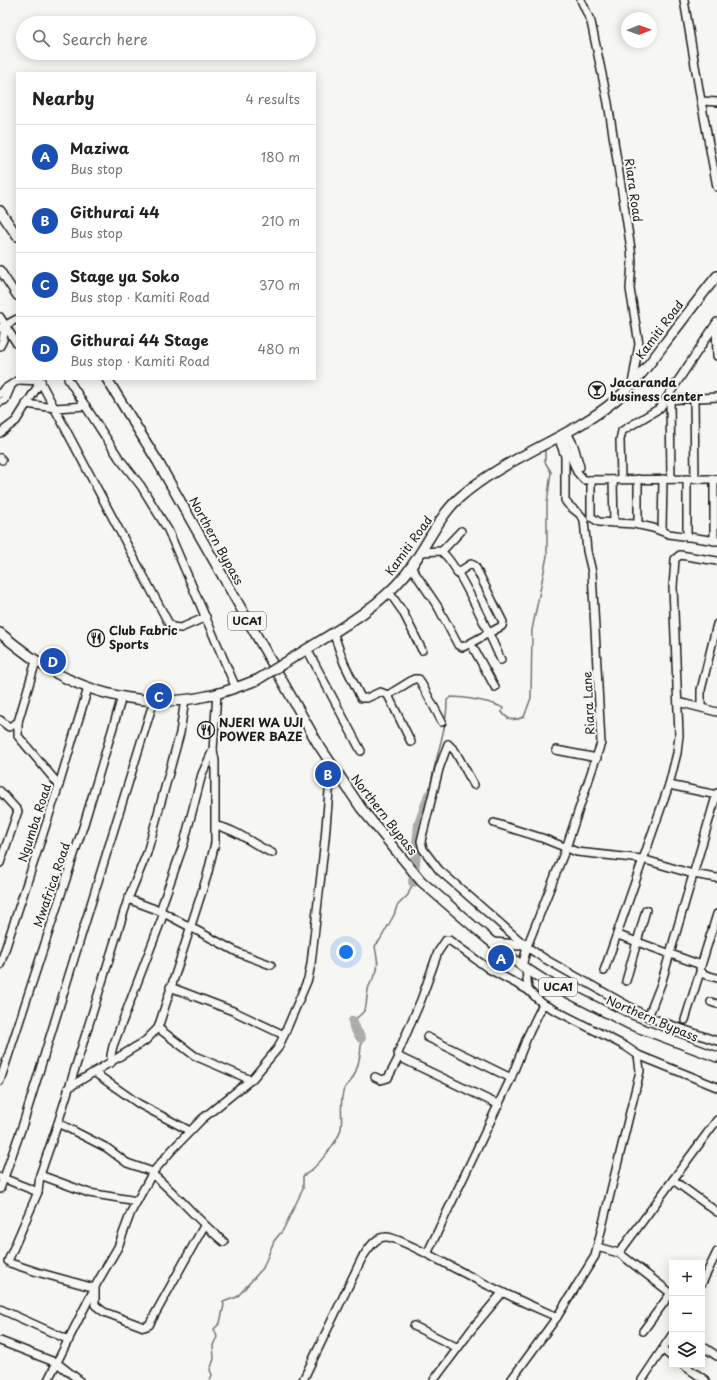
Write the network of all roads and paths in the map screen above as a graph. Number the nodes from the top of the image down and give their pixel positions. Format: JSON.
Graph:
{"nodes":[{"id":1,"x":581,"y":0,"type":"edge"},
{"id":2,"x":584,"y":0,"type":"edge"},
{"id":3,"x":684,"y":0,"type":"edge"},
{"id":4,"x":701,"y":101,"type":"junction"},
{"id":5,"x":717,"y":102,"type":"edge"},
{"id":6,"x":717,"y":187,"type":"edge"},
{"id":7,"x":2,"y":216,"type":"edge"},
{"id":8,"x":16,"y":235,"type":"edge"},
{"id":9,"x":0,"y":270,"type":"edge"},
{"id":10,"x":717,"y":276,"type":"edge"},
{"id":11,"x":16,"y":294,"type":"edge"},
{"id":12,"x":0,"y":317,"type":"edge"},
{"id":13,"x":16,"y":320,"type":"edge"},
{"id":14,"x":716,"y":323,"type":"edge"},
{"id":15,"x":3,"y":327,"type":"edge"},
{"id":16,"x":16,"y":343,"type":"edge"},
{"id":17,"x":0,"y":346,"type":"edge"},
{"id":18,"x":717,"y":356,"type":"edge"},
{"id":19,"x":20,"y":380,"type":"edge"},
{"id":20,"x":40,"y":380,"type":"edge"},
{"id":21,"x":69,"y":380,"type":"edge"},
{"id":22,"x":108,"y":380,"type":"edge"},
{"id":23,"x":11,"y":386,"type":"junction"},
{"id":24,"x":631,"y":386,"type":"junction"},
{"id":25,"x":0,"y":394,"type":"edge"},
{"id":26,"x":717,"y":397,"type":"edge"},
{"id":27,"x":694,"y":399,"type":"junction"},
{"id":28,"x":668,"y":400,"type":"junction"},
{"id":29,"x":0,"y":402,"type":"edge"},
{"id":30,"x":26,"y":404,"type":"junction"},
{"id":31,"x":86,"y":406,"type":"junction"},
{"id":32,"x":55,"y":408,"type":"junction"},
{"id":33,"x":0,"y":433,"type":"edge"},
{"id":34,"x":562,"y":435,"type":"junction"},
{"id":35,"x":663,"y":479,"type":"junction"},
{"id":36,"x":671,"y":479,"type":"junction"},
{"id":37,"x":691,"y":479,"type":"junction"},
{"id":38,"x":715,"y":479,"type":"edge"},
{"id":39,"x":591,"y":480,"type":"junction"},
{"id":40,"x":613,"y":480,"type":"junction"},
{"id":41,"x":621,"y":480,"type":"junction"},
{"id":42,"x":638,"y":480,"type":"junction"},
{"id":43,"x":614,"y":522,"type":"junction"},
{"id":44,"x":638,"y":525,"type":"junction"},
{"id":45,"x":461,"y":531,"type":"dead end"},
{"id":46,"x":662,"y":531,"type":"junction"},
{"id":47,"x":687,"y":537,"type":"junction"},
{"id":48,"x":715,"y":541,"type":"edge"},
{"id":49,"x":442,"y":551,"type":"junction"},
{"id":50,"x":422,"y":552,"type":"junction"},
{"id":51,"x":717,"y":561,"type":"edge"},
{"id":52,"x":411,"y":567,"type":"junction"},
{"id":53,"x":457,"y":573,"type":"junction"},
{"id":54,"x":389,"y":592,"type":"junction"},
{"id":55,"x":206,"y":617,"type":"junction"},
{"id":56,"x":717,"y":626,"type":"edge"},
{"id":57,"x":333,"y":632,"type":"junction"},
{"id":58,"x":489,"y":633,"type":"junction"},
{"id":59,"x":1,"y":636,"type":"edge"},
{"id":60,"x":471,"y":644,"type":"junction"},
{"id":61,"x":307,"y":649,"type":"junction"},
{"id":62,"x":422,"y":650,"type":"dead end"},
{"id":63,"x":502,"y":660,"type":"dead end"},
{"id":64,"x":36,"y":661,"type":"junction"},
{"id":65,"x":495,"y":687,"type":"dead end"},
{"id":66,"x":88,"y":688,"type":"junction"},
{"id":67,"x":236,"y":688,"type":"junction"},
{"id":68,"x":217,"y":694,"type":"junction"},
{"id":69,"x":388,"y":695,"type":"junction"},
{"id":70,"x":122,"y":697,"type":"junction"},
{"id":71,"x":154,"y":700,"type":"junction"},
{"id":72,"x":185,"y":700,"type":"junction"},
{"id":73,"x":678,"y":702,"type":"junction"},
{"id":74,"x":700,"y":707,"type":"junction"},
{"id":75,"x":717,"y":712,"type":"edge"},
{"id":76,"x":0,"y":720,"type":"edge"},
{"id":77,"x":18,"y":722,"type":"junction"},
{"id":78,"x":442,"y":722,"type":"dead end"},
{"id":79,"x":412,"y":742,"type":"dead end"},
{"id":80,"x":213,"y":750,"type":"junction"},
{"id":81,"x":556,"y":750,"type":"dead end"},
{"id":82,"x":361,"y":751,"type":"dead end"},
{"id":83,"x":597,"y":758,"type":"junction"},
{"id":84,"x":339,"y":776,"type":"junction"},
{"id":85,"x":59,"y":785,"type":"junction"},
{"id":86,"x":474,"y":785,"type":"dead end"},
{"id":87,"x":670,"y":785,"type":"junction"},
{"id":88,"x":0,"y":792,"type":"edge"},
{"id":89,"x":717,"y":794,"type":"edge"},
{"id":90,"x":494,"y":823,"type":"dead end"},
{"id":91,"x":216,"y":826,"type":"junction"},
{"id":92,"x":566,"y":848,"type":"junction"},
{"id":93,"x":272,"y":854,"type":"dead end"},
{"id":94,"x":642,"y":859,"type":"junction"},
{"id":95,"x":0,"y":863,"type":"edge"},
{"id":96,"x":693,"y":874,"type":"junction"},
{"id":97,"x":717,"y":878,"type":"edge"},
{"id":98,"x":128,"y":899,"type":"junction"},
{"id":99,"x":646,"y":910,"type":"dead end"},
{"id":100,"x":162,"y":912,"type":"junction"},
{"id":101,"x":717,"y":914,"type":"edge"},
{"id":102,"x":190,"y":926,"type":"junction"},
{"id":103,"x":618,"y":935,"type":"junction"},
{"id":104,"x":637,"y":942,"type":"junction"},
{"id":105,"x":493,"y":943,"type":"junction"},
{"id":106,"x":526,"y":945,"type":"junction"},
{"id":107,"x":670,"y":954,"type":"junction"},
{"id":108,"x":0,"y":965,"type":"edge"},
{"id":109,"x":271,"y":965,"type":"dead end"},
{"id":110,"x":524,"y":967,"type":"junction"},
{"id":111,"x":700,"y":969,"type":"junction"},
{"id":112,"x":604,"y":971,"type":"dead end"},
{"id":113,"x":536,"y":975,"type":"junction"},
{"id":114,"x":717,"y":978,"type":"edge"},
{"id":115,"x":626,"y":981,"type":"dead end"},
{"id":116,"x":170,"y":987,"type":"junction"},
{"id":117,"x":527,"y":987,"type":"junction"},
{"id":118,"x":543,"y":1004,"type":"junction"},
{"id":119,"x":648,"y":1017,"type":"junction"},
{"id":120,"x":685,"y":1020,"type":"dead end"},
{"id":121,"x":158,"y":1028,"type":"junction"},
{"id":122,"x":284,"y":1035,"type":"junction"},
{"id":123,"x":427,"y":1037,"type":"dead end"},
{"id":124,"x":717,"y":1041,"type":"edge"},
{"id":125,"x":638,"y":1055,"type":"junction"},
{"id":126,"x":400,"y":1057,"type":"junction"},
{"id":127,"x":717,"y":1057,"type":"edge"},
{"id":128,"x":111,"y":1063,"type":"junction"},
{"id":129,"x":95,"y":1073,"type":"junction"},
{"id":130,"x":375,"y":1077,"type":"dead end"},
{"id":131,"x":511,"y":1078,"type":"junction"},
{"id":132,"x":251,"y":1080,"type":"junction"},
{"id":133,"x":0,"y":1081,"type":"edge"},
{"id":134,"x":717,"y":1087,"type":"edge"},
{"id":135,"x":68,"y":1088,"type":"junction"},
{"id":136,"x":499,"y":1105,"type":"junction"},
{"id":137,"x":717,"y":1120,"type":"edge"},
{"id":138,"x":58,"y":1123,"type":"junction"},
{"id":139,"x":190,"y":1131,"type":"junction"},
{"id":140,"x":152,"y":1173,"type":"junction"},
{"id":141,"x":40,"y":1175,"type":"junction"},
{"id":142,"x":2,"y":1177,"type":"edge"},
{"id":143,"x":673,"y":1180,"type":"junction"},
{"id":144,"x":0,"y":1189,"type":"edge"},
{"id":145,"x":38,"y":1192,"type":"junction"},
{"id":146,"x":136,"y":1201,"type":"junction"},
{"id":147,"x":717,"y":1212,"type":"edge"},
{"id":148,"x":204,"y":1226,"type":"junction"},
{"id":149,"x":224,"y":1242,"type":"dead end"},
{"id":150,"x":597,"y":1248,"type":"junction"},
{"id":151,"x":717,"y":1252,"type":"edge"},
{"id":152,"x":619,"y":1253,"type":"junction"},
{"id":153,"x":427,"y":1254,"type":"junction"},
{"id":154,"x":715,"y":1260,"type":"edge"},
{"id":155,"x":705,"y":1278,"type":"edge"},
{"id":156,"x":95,"y":1288,"type":"junction"},
{"id":157,"x":669,"y":1291,"type":"edge"},
{"id":158,"x":502,"y":1293,"type":"junction"},
{"id":159,"x":670,"y":1296,"type":"edge"},
{"id":160,"x":0,"y":1309,"type":"edge"},
{"id":161,"x":557,"y":1317,"type":"junction"},
{"id":162,"x":414,"y":1326,"type":"dead end"},
{"id":163,"x":643,"y":1331,"type":"dead end"},
{"id":164,"x":69,"y":1340,"type":"junction"},
{"id":165,"x":669,"y":1340,"type":"edge"},
{"id":166,"x":0,"y":1341,"type":"edge"},
{"id":167,"x":458,"y":1348,"type":"junction"},
{"id":168,"x":705,"y":1348,"type":"edge"},
{"id":169,"x":663,"y":1350,"type":"junction"},
{"id":170,"x":669,"y":1355,"type":"edge"},
{"id":171,"x":717,"y":1356,"type":"edge"},
{"id":172,"x":57,"y":1364,"type":"junction"},
{"id":173,"x":687,"y":1368,"type":"edge"},
{"id":174,"x":48,"y":1380,"type":"edge"},
{"id":175,"x":80,"y":1380,"type":"edge"},
{"id":176,"x":303,"y":1380,"type":"edge"},
{"id":177,"x":434,"y":1380,"type":"edge"},
{"id":178,"x":511,"y":1380,"type":"edge"},
{"id":179,"x":642,"y":1380,"type":"edge"},
{"id":180,"x":705,"y":1380,"type":"edge"}],
"edges":[{"from":1,"to":2,"type":"street"},
{"from":1,"to":24,"type":"street","name":"Riara Road"},
{"from":3,"to":4,"type":"street"},
{"from":4,"to":5,"type":"street"},
{"from":4,"to":6,"type":"street"},
{"from":7,"to":8,"type":"main road"},
{"from":9,"to":11,"type":"street"},
{"from":10,"to":24,"type":"main road","name":"Kamiti Road"},
{"from":12,"to":15,"type":"street"},
{"from":13,"to":15,"type":"street"},
{"from":14,"to":18,"type":"street"},
{"from":14,"to":28,"type":"street"},
{"from":15,"to":16,"type":"street"},
{"from":15,"to":17,"type":"street"},
{"from":19,"to":20,"type":"street"},
{"from":19,"to":23,"type":"street"},
{"from":20,"to":30,"type":"street"},
{"from":20,"to":32,"type":"street"},
{"from":21,"to":31,"type":"street"},
{"from":22,"to":84,"type":"main road","name":"Northern Bypass","number":"UCA1"},
{"from":23,"to":25,"type":"street"},
{"from":23,"to":29,"type":"street"},
{"from":24,"to":34,"type":"main road","name":"Kamiti Road"},
{"from":26,"to":27,"type":"street"},
{"from":27,"to":28,"type":"street"},
{"from":27,"to":37,"type":"street"},
{"from":28,"to":36,"type":"street"},
{"from":28,"to":41,"type":"street"},
{"from":30,"to":32,"type":"street"},
{"from":30,"to":33,"type":"street"},
{"from":31,"to":32,"type":"street"},
{"from":31,"to":55,"type":"street"},
{"from":32,"to":55,"type":"street"},
{"from":34,"to":39,"type":"street"},
{"from":34,"to":50,"type":"main road","name":"Kamiti Road"},
{"from":34,"to":83,"type":"street","name":"Riara Lane"},
{"from":35,"to":36,"type":"street"},
{"from":35,"to":42,"type":"street"},
{"from":35,"to":46,"type":"street"},
{"from":36,"to":37,"type":"street"},
{"from":37,"to":38,"type":"street"},
{"from":37,"to":47,"type":"street"},
{"from":38,"to":48,"type":"street"},
{"from":39,"to":40,"type":"street"},
{"from":39,"to":43,"type":"street"},
{"from":40,"to":41,"type":"street"},
{"from":40,"to":43,"type":"street"},
{"from":41,"to":42,"type":"street"},
{"from":42,"to":44,"type":"street"},
{"from":43,"to":44,"type":"street"},
{"from":44,"to":46,"type":"street"},
{"from":45,"to":49,"type":"street"},
{"from":46,"to":47,"type":"street"},
{"from":47,"to":48,"type":"street"},
{"from":49,"to":50,"type":"street"},
{"from":49,"to":53,"type":"street"},
{"from":50,"to":52,"type":"main road","name":"Kamiti Road"},
{"from":51,"to":73,"type":"street"},
{"from":52,"to":54,"type":"main road","name":"Kamiti Road"},
{"from":52,"to":60,"type":"street"},
{"from":53,"to":58,"type":"street"},
{"from":53,"to":58,"type":"street"},
{"from":54,"to":57,"type":"main road","name":"Kamiti Road"},
{"from":54,"to":62,"type":"street"},
{"from":55,"to":67,"type":"street"},
{"from":56,"to":74,"type":"street"},
{"from":57,"to":61,"type":"main road","name":"Kamiti Road"},
{"from":57,"to":69,"type":"street"},
{"from":58,"to":60,"type":"street"},
{"from":58,"to":63,"type":"street"},
{"from":59,"to":64,"type":"main road","name":"Kamiti Road"},
{"from":60,"to":65,"type":"street"},
{"from":61,"to":67,"type":"main road","name":"Kamiti Road","bridge":true},
{"from":61,"to":82,"type":"street"},
{"from":64,"to":66,"type":"main road","name":"Kamiti Road"},
{"from":64,"to":77,"type":"street"},
{"from":66,"to":70,"type":"main road","name":"Kamiti Road"},
{"from":66,"to":85,"type":"street","name":"Ngumba Road"},
{"from":67,"to":68,"type":"main road","name":"Kamiti Road"},
{"from":68,"to":72,"type":"main road","name":"Kamiti Road"},
{"from":68,"to":80,"type":"street"},
{"from":69,"to":78,"type":"street"},
{"from":69,"to":79,"type":"street"},
{"from":70,"to":71,"type":"main road","name":"Kamiti Road"},
{"from":70,"to":133,"type":"street","name":"Mwafrica Road"},
{"from":71,"to":72,"type":"main road","name":"Kamiti Road"},
{"from":71,"to":142,"type":"street"},
{"from":72,"to":98,"type":"street"},
{"from":73,"to":74,"type":"street"},
{"from":73,"to":87,"type":"street"},
{"from":74,"to":75,"type":"street"},
{"from":76,"to":77,"type":"street"},
{"from":77,"to":85,"type":"street"},
{"from":80,"to":91,"type":"street"},
{"from":80,"to":100,"type":"street"},
{"from":81,"to":83,"type":"street"},
{"from":83,"to":92,"type":"street","name":"Riara Lane"},
{"from":84,"to":105,"type":"main road","name":"Northern Bypass","number":"UCA1"},
{"from":84,"to":122,"type":"street"},
{"from":85,"to":108,"type":"street","name":"Ngumba Road"},
{"from":86,"to":106,"type":"street"},
{"from":87,"to":89,"type":"street"},
{"from":87,"to":94,"type":"street"},
{"from":88,"to":95,"type":"street"},
{"from":89,"to":96,"type":"street"},
{"from":90,"to":92,"type":"street"},
{"from":91,"to":93,"type":"street"},
{"from":91,"to":102,"type":"street"},
{"from":92,"to":94,"type":"street"},
{"from":92,"to":106,"type":"street","name":"Riara Lane"},
{"from":94,"to":96,"type":"street"},
{"from":94,"to":103,"type":"street"},
{"from":96,"to":97,"type":"street"},
{"from":96,"to":107,"type":"street"},
{"from":98,"to":100,"type":"street"},
{"from":98,"to":135,"type":"street"},
{"from":99,"to":104,"type":"street"},
{"from":100,"to":102,"type":"street"},
{"from":100,"to":128,"type":"street"},
{"from":101,"to":111,"type":"street"},
{"from":102,"to":109,"type":"street"},
{"from":102,"to":116,"type":"street"},
{"from":103,"to":104,"type":"street"},
{"from":103,"to":112,"type":"street"},
{"from":104,"to":107,"type":"street"},
{"from":104,"to":115,"type":"street"},
{"from":105,"to":106,"type":"main road"},
{"from":105,"to":110,"type":"main road","name":"Northern Bypass","number":"UCA1"},
{"from":106,"to":110,"type":"street","name":"Riara Lane"},
{"from":106,"to":119,"type":"street"},
{"from":107,"to":111,"type":"street"},
{"from":107,"to":119,"type":"street"},
{"from":110,"to":113,"type":"main road","name":"Northern Bypass","number":"UCA1"},
{"from":110,"to":117,"type":"street","name":"Riara Lane"},
{"from":111,"to":114,"type":"street"},
{"from":111,"to":120,"type":"street"},
{"from":113,"to":117,"type":"street"},
{"from":113,"to":127,"type":"main road","name":"Northern Bypass","number":"UCA1"},
{"from":116,"to":121,"type":"street"},
{"from":116,"to":122,"type":"street"},
{"from":117,"to":118,"type":"street"},
{"from":117,"to":126,"type":"street"},
{"from":118,"to":125,"type":"street"},
{"from":118,"to":131,"type":"street"},
{"from":119,"to":124,"type":"street"},
{"from":121,"to":128,"type":"street"},
{"from":121,"to":132,"type":"street"},
{"from":122,"to":132,"type":"street"},
{"from":123,"to":131,"type":"street"},
{"from":125,"to":134,"type":"street"},
{"from":125,"to":150,"type":"street"},
{"from":126,"to":130,"type":"street"},
{"from":126,"to":136,"type":"street"},
{"from":128,"to":129,"type":"street"},
{"from":129,"to":135,"type":"street"},
{"from":129,"to":139,"type":"street"},
{"from":131,"to":136,"type":"street"},
{"from":132,"to":139,"type":"street"},
{"from":135,"to":138,"type":"street"},
{"from":136,"to":153,"type":"street"},
{"from":137,"to":143,"type":"street"},
{"from":138,"to":140,"type":"street"},
{"from":138,"to":141,"type":"street"},
{"from":139,"to":140,"type":"street"},
{"from":140,"to":146,"type":"street"},
{"from":140,"to":148,"type":"street"},
{"from":141,"to":145,"type":"street"},
{"from":141,"to":146,"type":"street"},
{"from":142,"to":144,"type":"street"},
{"from":142,"to":145,"type":"street"},
{"from":143,"to":147,"type":"street"},
{"from":143,"to":152,"type":"street"},
{"from":145,"to":156,"type":"street"},
{"from":146,"to":156,"type":"street"},
{"from":148,"to":149,"type":"street"},
{"from":148,"to":156,"type":"street"},
{"from":150,"to":152,"type":"street"},
{"from":150,"to":161,"type":"street"},
{"from":151,"to":154,"type":"street"},
{"from":152,"to":157,"type":"street"},
{"from":153,"to":158,"type":"street"},
{"from":153,"to":176,"type":"street"},
{"from":154,"to":155,"type":"street"},
{"from":156,"to":164,"type":"street"},
{"from":158,"to":161,"type":"street"},
{"from":158,"to":167,"type":"street"},
{"from":159,"to":163,"type":"street"},
{"from":160,"to":164,"type":"street"},
{"from":161,"to":178,"type":"street"},
{"from":162,"to":167,"type":"street"},
{"from":164,"to":172,"type":"street"},
{"from":165,"to":169,"type":"street"},
{"from":166,"to":172,"type":"street"},
{"from":167,"to":177,"type":"street"},
{"from":168,"to":171,"type":"street"},
{"from":169,"to":170,"type":"street"},
{"from":169,"to":179,"type":"street"},
{"from":172,"to":174,"type":"street"},
{"from":172,"to":175,"type":"street"},
{"from":173,"to":180,"type":"street"}]}
